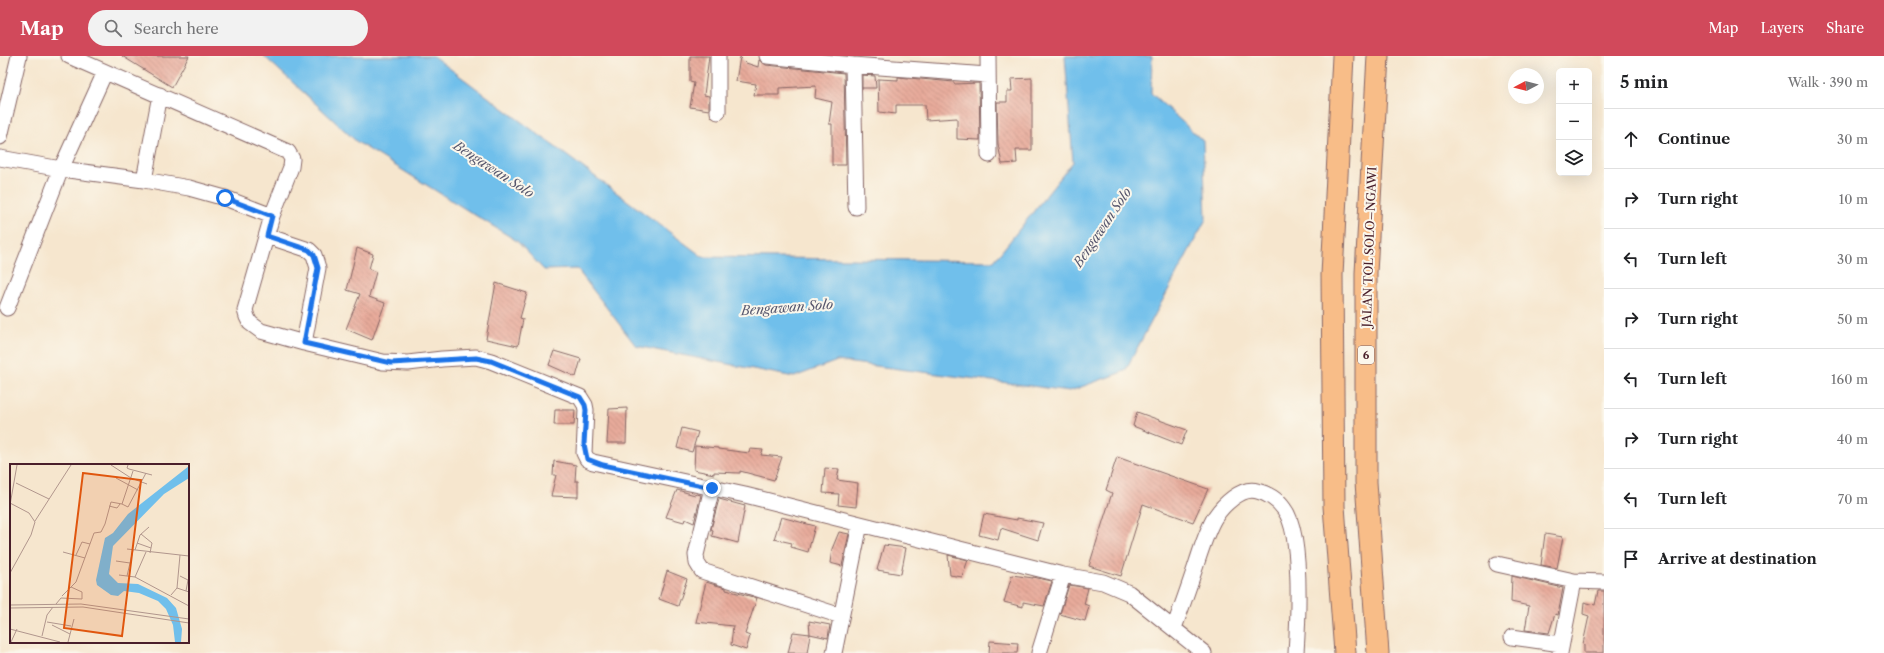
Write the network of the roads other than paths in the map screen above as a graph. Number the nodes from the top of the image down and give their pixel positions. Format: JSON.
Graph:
{"nodes":[{"id":1,"x":19,"y":56,"type":"edge"},
{"id":2,"x":69,"y":56,"type":"edge"},
{"id":3,"x":718,"y":56,"type":"edge"},
{"id":4,"x":767,"y":56,"type":"edge"},
{"id":5,"x":988,"y":56,"type":"edge"},
{"id":6,"x":1343,"y":56,"type":"edge"},
{"id":7,"x":1378,"y":56,"type":"edge"},
{"id":8,"x":853,"y":66,"type":"junction"},
{"id":9,"x":105,"y":72,"type":"junction"},
{"id":10,"x":988,"y":75,"type":"junction"},
{"id":11,"x":160,"y":95,"type":"junction"},
{"id":12,"x":718,"y":112,"type":"dead end"},
{"id":13,"x":0,"y":137,"type":"edge"},
{"id":14,"x":989,"y":155,"type":"dead end"},
{"id":15,"x":0,"y":158,"type":"edge"},
{"id":16,"x":61,"y":169,"type":"junction"},
{"id":17,"x":144,"y":180,"type":"junction"},
{"id":18,"x":856,"y":207,"type":"dead end"},
{"id":19,"x":272,"y":216,"type":"junction"},
{"id":20,"x":267,"y":236,"type":"junction"},
{"id":21,"x":7,"y":308,"type":"dead end"},
{"id":22,"x":304,"y":343,"type":"junction"},
{"id":23,"x":712,"y":488,"type":"junction"},
{"id":24,"x":860,"y":524,"type":"junction"},
{"id":25,"x":1497,"y":564,"type":"dead end"},
{"id":26,"x":1063,"y":575,"type":"junction"},
{"id":27,"x":1574,"y":580,"type":"junction"},
{"id":28,"x":1604,"y":582,"type":"edge"},
{"id":29,"x":841,"y":616,"type":"junction"},
{"id":30,"x":1174,"y":628,"type":"junction"},
{"id":31,"x":1512,"y":637,"type":"dead end"},
{"id":32,"x":1560,"y":649,"type":"edge"},
{"id":33,"x":834,"y":653,"type":"edge"},
{"id":34,"x":1039,"y":653,"type":"edge"},
{"id":35,"x":1204,"y":653,"type":"edge"},
{"id":36,"x":1296,"y":653,"type":"edge"},
{"id":37,"x":1345,"y":653,"type":"edge"},
{"id":38,"x":1378,"y":653,"type":"edge"}],
"edges":[{"from":1,"to":13,"type":"street"},
{"from":2,"to":9,"type":"street"},
{"from":3,"to":12,"type":"street"},
{"from":4,"to":8,"type":"street"},
{"from":5,"to":10,"type":"street"},
{"from":6,"to":37,"type":"highway"},
{"from":7,"to":38,"type":"highway","name":"JALAN TOL SOLO–NGAWI","number":"6"},
{"from":8,"to":10,"type":"street"},
{"from":8,"to":18,"type":"street"},
{"from":9,"to":11,"type":"street"},
{"from":9,"to":16,"type":"street"},
{"from":10,"to":14,"type":"street"},
{"from":11,"to":17,"type":"street"},
{"from":11,"to":19,"type":"street"},
{"from":15,"to":16,"type":"street"},
{"from":16,"to":17,"type":"street"},
{"from":16,"to":21,"type":"street"},
{"from":17,"to":19,"type":"street"},
{"from":19,"to":20,"type":"street"},
{"from":20,"to":22,"type":"street"},
{"from":20,"to":22,"type":"street"},
{"from":22,"to":23,"type":"street"},
{"from":23,"to":24,"type":"street"},
{"from":23,"to":29,"type":"street"},
{"from":24,"to":26,"type":"street"},
{"from":24,"to":29,"type":"street"},
{"from":25,"to":27,"type":"street"},
{"from":26,"to":30,"type":"street"},
{"from":26,"to":34,"type":"street"},
{"from":27,"to":28,"type":"street"},
{"from":27,"to":32,"type":"street"},
{"from":29,"to":33,"type":"street"},
{"from":30,"to":35,"type":"street"},
{"from":30,"to":36,"type":"street"},
{"from":31,"to":32,"type":"street"}]}
